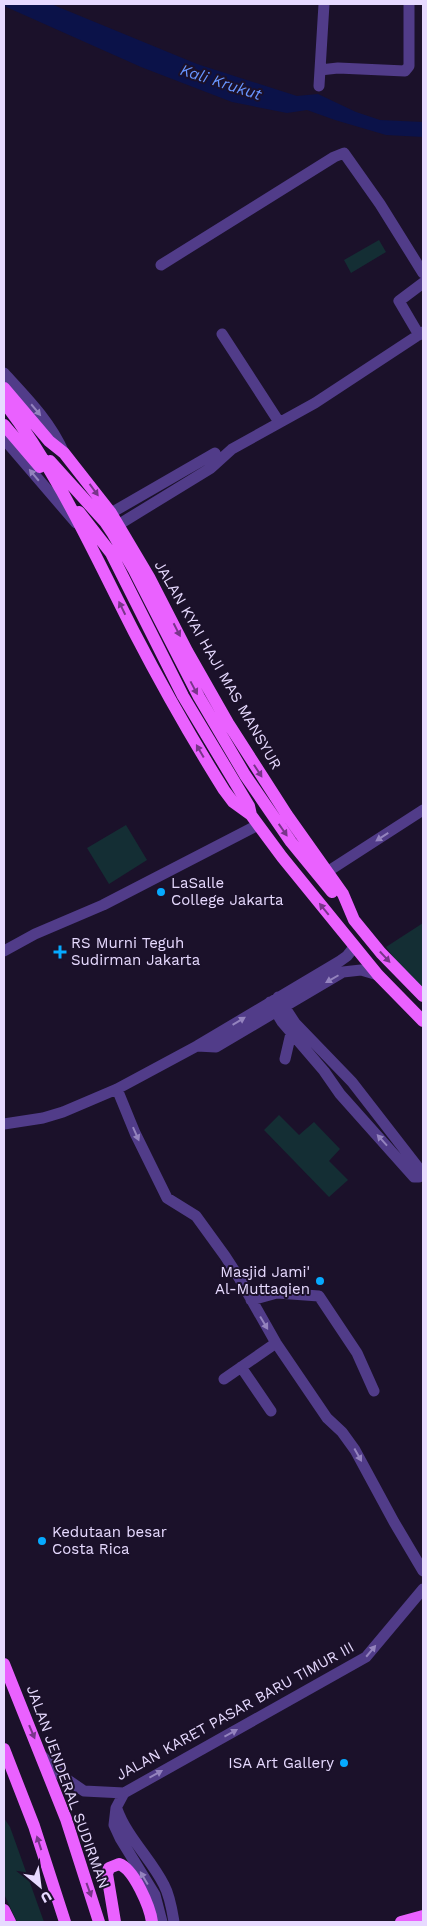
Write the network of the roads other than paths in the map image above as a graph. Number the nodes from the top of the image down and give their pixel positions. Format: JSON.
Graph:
{"nodes":[{"id":1,"x":324,"y":4,"type":"edge"},
{"id":2,"x":409,"y":4,"type":"edge"},
{"id":3,"x":320,"y":70,"type":"junction"},
{"id":4,"x":319,"y":86,"type":"dead end"},
{"id":5,"x":161,"y":265,"type":"dead end"},
{"id":6,"x":423,"y":273,"type":"edge"},
{"id":7,"x":423,"y":283,"type":"edge"},
{"id":8,"x":222,"y":334,"type":"dead end"},
{"id":9,"x":421,"y":334,"type":"edge"},
{"id":10,"x":4,"y":373,"type":"edge"},
{"id":11,"x":4,"y":394,"type":"edge"},
{"id":12,"x":4,"y":408,"type":"edge"},
{"id":13,"x":279,"y":422,"type":"junction"},
{"id":14,"x":4,"y":425,"type":"edge"},
{"id":15,"x":4,"y":439,"type":"edge"},
{"id":16,"x":64,"y":452,"type":"junction"},
{"id":17,"x":215,"y":452,"type":"dead end"},
{"id":18,"x":111,"y":513,"type":"junction"},
{"id":19,"x":118,"y":525,"type":"junction"},
{"id":20,"x":88,"y":538,"type":"junction"},
{"id":21,"x":239,"y":779,"type":"junction"},
{"id":22,"x":423,"y":810,"type":"edge"},
{"id":23,"x":254,"y":820,"type":"junction"},
{"id":24,"x":327,"y":872,"type":"junction"},
{"id":25,"x":354,"y":920,"type":"junction"},
{"id":26,"x":355,"y":946,"type":"junction"},
{"id":27,"x":4,"y":951,"type":"edge"},
{"id":28,"x":378,"y":975,"type":"junction"},
{"id":29,"x":423,"y":996,"type":"edge"},
{"id":30,"x":277,"y":1005,"type":"junction"},
{"id":31,"x":423,"y":1021,"type":"edge"},
{"id":32,"x":293,"y":1028,"type":"junction"},
{"id":33,"x":285,"y":1059,"type":"dead end"},
{"id":34,"x":328,"y":1067,"type":"junction"},
{"id":35,"x":352,"y":1082,"type":"junction"},
{"id":36,"x":118,"y":1089,"type":"junction"},
{"id":37,"x":340,"y":1094,"type":"junction"},
{"id":38,"x":4,"y":1124,"type":"edge"},
{"id":39,"x":251,"y":1300,"type":"junction"},
{"id":40,"x":276,"y":1343,"type":"junction"},
{"id":41,"x":241,"y":1367,"type":"junction"},
{"id":42,"x":224,"y":1379,"type":"dead end"},
{"id":43,"x":374,"y":1391,"type":"dead end"},
{"id":44,"x":271,"y":1411,"type":"dead end"},
{"id":45,"x":423,"y":1571,"type":"edge"},
{"id":46,"x":423,"y":1589,"type":"edge"},
{"id":47,"x":4,"y":1664,"type":"edge"},
{"id":48,"x":4,"y":1749,"type":"edge"},
{"id":49,"x":42,"y":1756,"type":"junction"},
{"id":50,"x":16,"y":1778,"type":"junction"},
{"id":51,"x":4,"y":1784,"type":"edge"},
{"id":52,"x":124,"y":1793,"type":"junction"},
{"id":53,"x":116,"y":1808,"type":"junction"},
{"id":54,"x":4,"y":1910,"type":"edge"},
{"id":55,"x":423,"y":1916,"type":"edge"},
{"id":56,"x":10,"y":1922,"type":"edge"},
{"id":57,"x":65,"y":1922,"type":"edge"},
{"id":58,"x":99,"y":1922,"type":"edge"},
{"id":59,"x":115,"y":1922,"type":"edge"},
{"id":60,"x":152,"y":1922,"type":"edge"},
{"id":61,"x":162,"y":1922,"type":"edge"},
{"id":62,"x":174,"y":1922,"type":"edge"},
{"id":63,"x":401,"y":1922,"type":"edge"}],
"edges":[{"from":1,"to":3,"type":"street"},
{"from":2,"to":3,"type":"street"},
{"from":3,"to":4,"type":"street"},
{"from":5,"to":6,"type":"street"},
{"from":7,"to":9,"type":"street"},
{"from":8,"to":13,"type":"street"},
{"from":9,"to":13,"type":"street"},
{"from":10,"to":16,"type":"street","name":"JALAN KYAI HAJI MAS MANSYUR","one_way":true},
{"from":11,"to":16,"type":"main road"},
{"from":11,"to":20,"type":"main road"},
{"from":12,"to":21,"type":"main road","one_way":true},
{"from":13,"to":19,"type":"street"},
{"from":14,"to":21,"type":"main road"},
{"from":20,"to":15,"type":"street","one_way":true},
{"from":16,"to":18,"type":"main road","name":"JALAN KYAI HAJI MAS MANSYUR","one_way":true},
{"from":17,"to":18,"type":"street"},
{"from":18,"to":19,"type":"main road","name":"JALAN KYAI HAJI MAS MANSYUR"},
{"from":19,"to":24,"type":"main road","name":"JALAN KYAI HAJI MAS MANSYUR","one_way":true},
{"from":23,"to":20,"type":"main road","one_way":true},
{"from":21,"to":23,"type":"main road"},
{"from":21,"to":25,"type":"main road","one_way":true},
{"from":22,"to":24,"type":"street","one_way":true},
{"from":26,"to":23,"type":"main road","one_way":true},
{"from":23,"to":27,"type":"street"},
{"from":24,"to":25,"type":"main road","name":"JALAN KYAI HAJI MAS MANSYUR"},
{"from":25,"to":29,"type":"main road","name":"JALAN KYAI HAJI MAS MANSYUR","one_way":true},
{"from":26,"to":28,"type":"main road"},
{"from":26,"to":30,"type":"street"},
{"from":28,"to":30,"type":"street","one_way":true},
{"from":28,"to":31,"type":"main road"},
{"from":30,"to":32,"type":"street"},
{"from":30,"to":36,"type":"street"},
{"from":32,"to":33,"type":"street"},
{"from":32,"to":34,"type":"street"},
{"from":34,"to":35,"type":"street"},
{"from":34,"to":37,"type":"street"},
{"from":35,"to":37,"type":"street"},
{"from":35,"to":37,"type":"street","one_way":true},
{"from":36,"to":38,"type":"street"},
{"from":36,"to":39,"type":"street","one_way":true},
{"from":39,"to":40,"type":"street","one_way":true},
{"from":39,"to":43,"type":"street"},
{"from":40,"to":41,"type":"street"},
{"from":40,"to":45,"type":"street","one_way":true},
{"from":41,"to":42,"type":"street"},
{"from":41,"to":44,"type":"street"},
{"from":52,"to":46,"type":"street","name":"JALAN KARET PASAR BARU TIMUR III","one_way":true},
{"from":47,"to":49,"type":"main road","name":"JALAN JENDERAL SUDIRMAN","one_way":true},
{"from":48,"to":50,"type":"main road"},
{"from":49,"to":52,"type":"street","name":"JALAN KARET PASAR BARU TIMUR III"},
{"from":49,"to":58,"type":"main road","name":"JALAN JENDERAL SUDIRMAN","one_way":true},
{"from":50,"to":51,"type":"main road"},
{"from":57,"to":50,"type":"main road","one_way":true},
{"from":52,"to":53,"type":"street"},
{"from":61,"to":53,"type":"street","one_way":true},
{"from":53,"to":62,"type":"street"},
{"from":54,"to":56,"type":"main road"},
{"from":55,"to":63,"type":"main road"},
{"from":59,"to":60,"type":"main road"}]}
